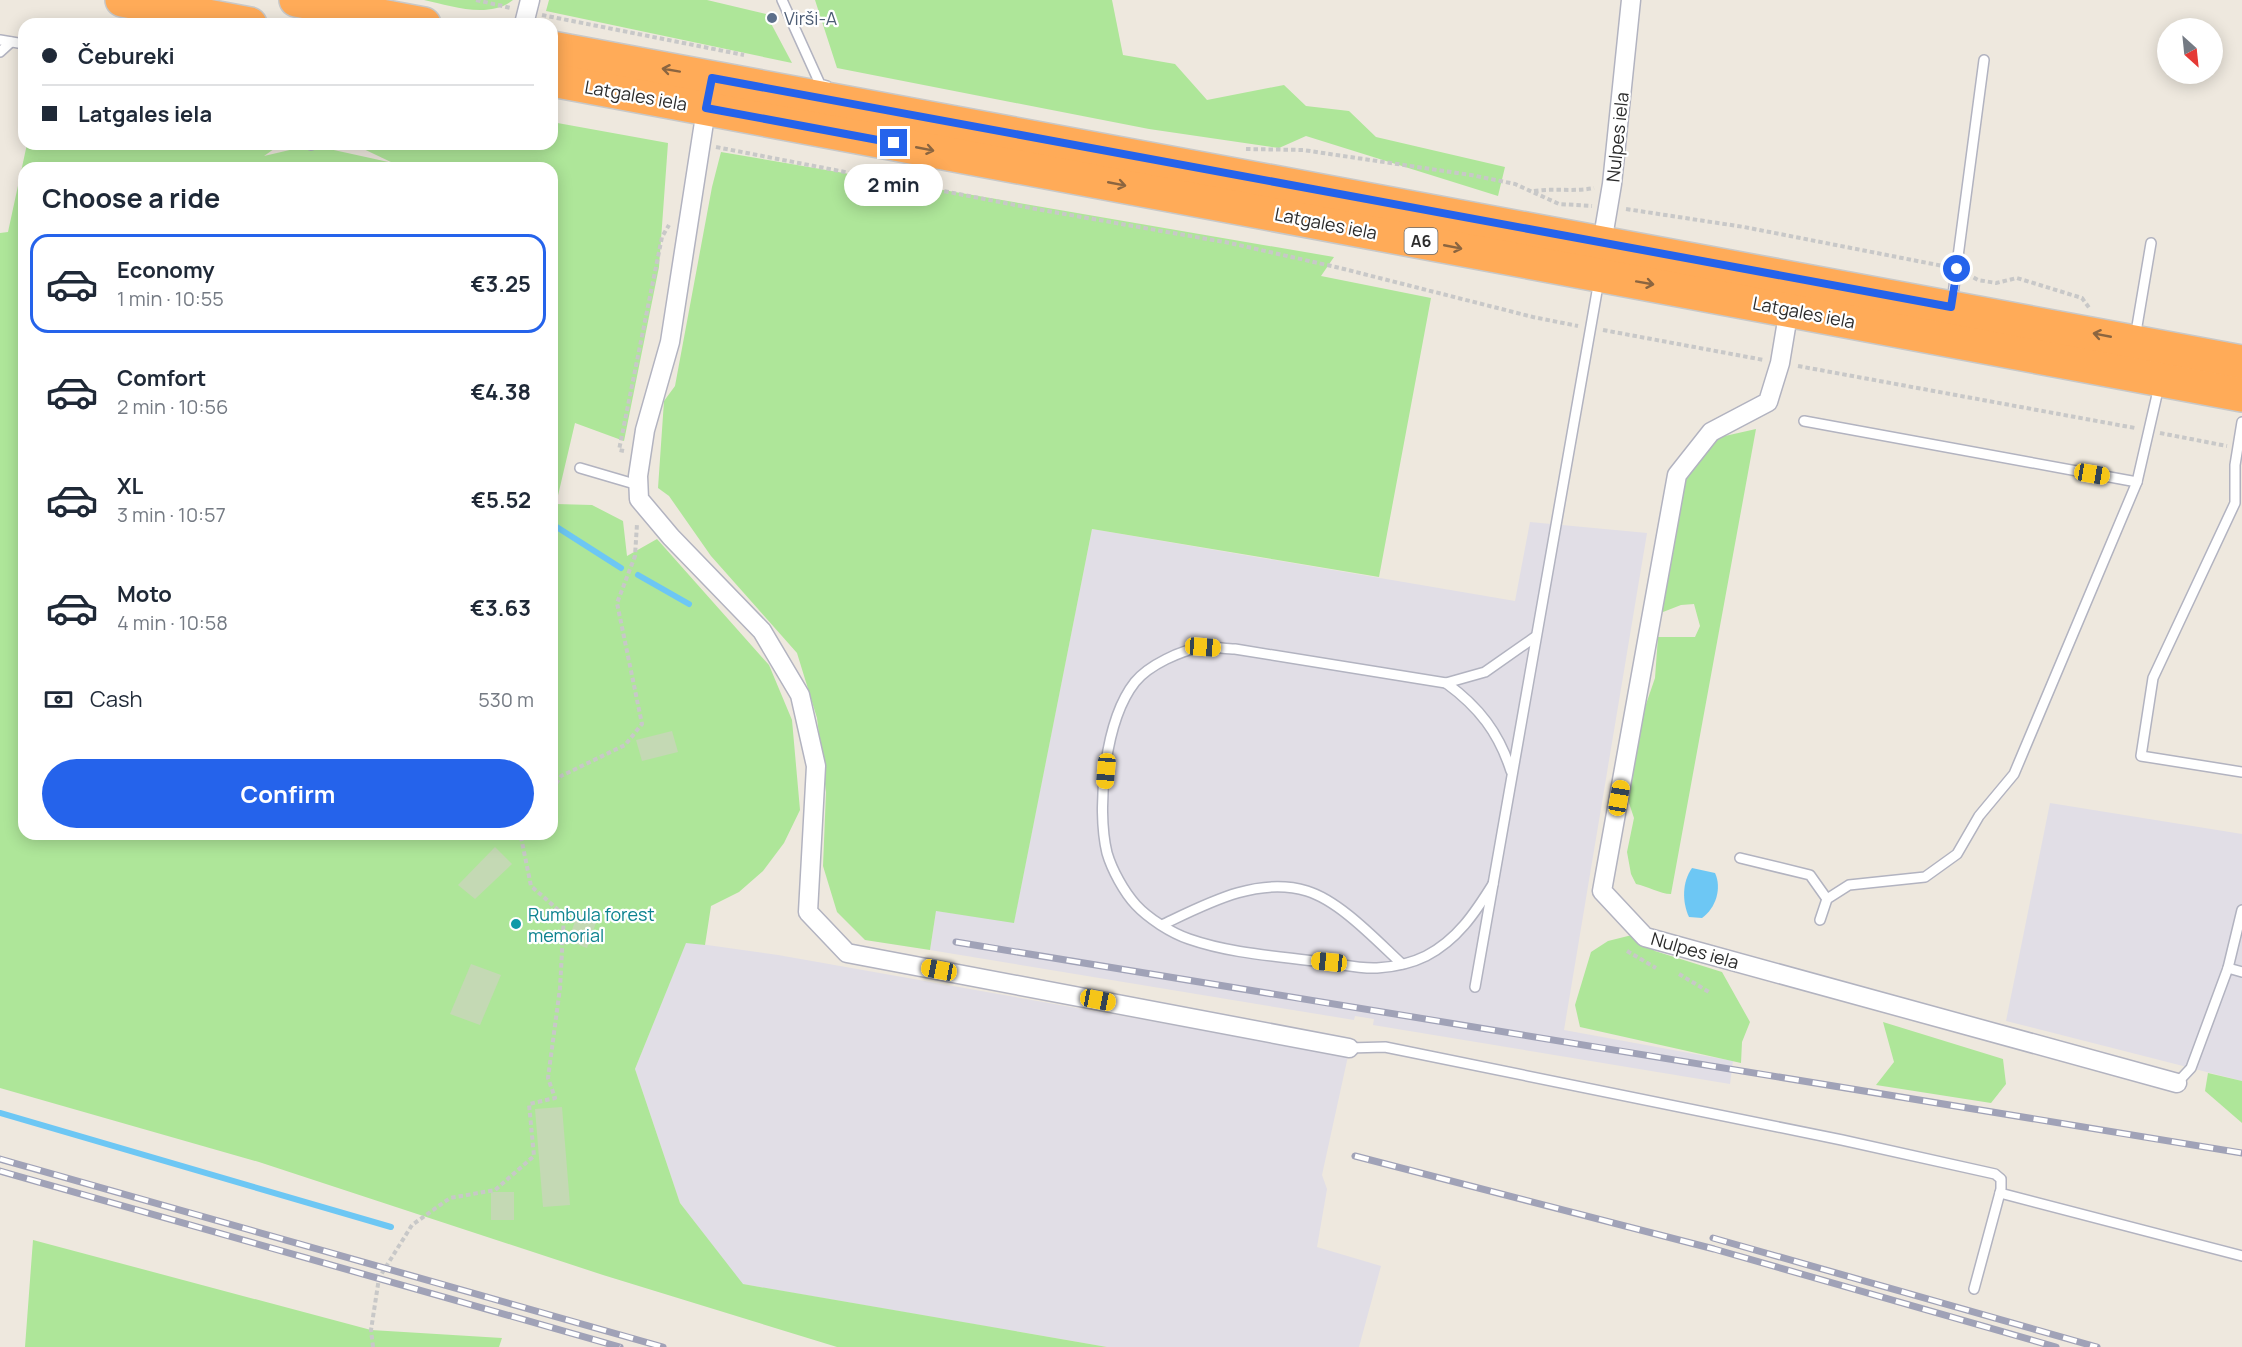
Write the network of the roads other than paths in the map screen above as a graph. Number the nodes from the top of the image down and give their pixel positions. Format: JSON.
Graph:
{"nodes":[{"id":1,"x":296,"y":0,"type":"edge"},
{"id":2,"x":782,"y":0,"type":"edge"},
{"id":3,"x":1631,"y":0,"type":"edge"},
{"id":4,"x":143,"y":2,"type":"edge"},
{"id":5,"x":221,"y":18,"type":"edge"},
{"id":6,"x":392,"y":18,"type":"edge"},
{"id":7,"x":0,"y":40,"type":"edge"},
{"id":8,"x":10,"y":42,"type":"junction"},
{"id":9,"x":18,"y":43,"type":"edge"},
{"id":10,"x":558,"y":50,"type":"edge"},
{"id":11,"x":0,"y":52,"type":"edge"},
{"id":12,"x":1984,"y":60,"type":"dead end"},
{"id":13,"x":558,"y":82,"type":"edge"},
{"id":14,"x":709,"y":93,"type":"junction"},
{"id":15,"x":892,"y":111,"type":"junction"},
{"id":16,"x":2151,"y":243,"type":"dead end"},
{"id":17,"x":1601,"y":259,"type":"junction"},
{"id":18,"x":1951,"y":307,"type":"junction"},
{"id":19,"x":1789,"y":309,"type":"junction"},
{"id":20,"x":2134,"y":342,"type":"junction"},
{"id":21,"x":2242,"y":362,"type":"edge"},
{"id":22,"x":2175,"y":371,"type":"junction"},
{"id":23,"x":2242,"y":395,"type":"edge"},
{"id":24,"x":1804,"y":421,"type":"dead end"},
{"id":25,"x":2242,"y":422,"type":"edge"},
{"id":26,"x":580,"y":468,"type":"dead end"},
{"id":27,"x":2137,"y":482,"type":"junction"},
{"id":28,"x":639,"y":492,"type":"junction"},
{"id":29,"x":1534,"y":637,"type":"junction"},
{"id":30,"x":1446,"y":684,"type":"junction"},
{"id":31,"x":2242,"y":772,"type":"edge"},
{"id":32,"x":1511,"y":774,"type":"junction"},
{"id":33,"x":1740,"y":858,"type":"dead end"},
{"id":34,"x":1493,"y":884,"type":"junction"},
{"id":35,"x":1827,"y":899,"type":"junction"},
{"id":36,"x":2242,"y":910,"type":"edge"},
{"id":37,"x":1820,"y":920,"type":"dead end"},
{"id":38,"x":1162,"y":925,"type":"junction"},
{"id":39,"x":1402,"y":964,"type":"junction"},
{"id":40,"x":2228,"y":968,"type":"junction"},
{"id":41,"x":2242,"y":972,"type":"edge"},
{"id":42,"x":1475,"y":987,"type":"dead end"},
{"id":43,"x":1349,"y":1048,"type":"joint"},
{"id":44,"x":2177,"y":1083,"type":"joint"},
{"id":45,"x":2000,"y":1193,"type":"junction"},
{"id":46,"x":2242,"y":1256,"type":"edge"},
{"id":47,"x":1974,"y":1289,"type":"dead end"}],
"edges":[{"from":1,"to":6,"type":"highway"},
{"from":2,"to":15,"type":"lane","name":"Latgales iela"},
{"from":3,"to":17,"type":"street","name":"Nulpes iela"},
{"from":4,"to":5,"type":"highway"},
{"from":7,"to":8,"type":"lane"},
{"from":8,"to":9,"type":"lane"},
{"from":8,"to":11,"type":"lane"},
{"from":14,"to":10,"type":"highway","name":"Latgales iela","number":"A6","one_way":true},
{"from":12,"to":18,"type":"lane"},
{"from":13,"to":14,"type":"highway","name":"Latgales iela","number":"A6"},
{"from":14,"to":15,"type":"highway","name":"Latgales iela","number":"A6"},
{"from":14,"to":17,"type":"highway","name":"Latgales iela","number":"A6","one_way":true},
{"from":14,"to":28,"type":"street"},
{"from":15,"to":17,"type":"highway","name":"Latgales iela","number":"A6"},
{"from":16,"to":20,"type":"lane"},
{"from":17,"to":18,"type":"highway","name":"Latgales iela","number":"A6"},
{"from":17,"to":19,"type":"highway","name":"Latgales iela","number":"A6","one_way":true},
{"from":17,"to":29,"type":"lane"},
{"from":20,"to":18,"type":"highway","name":"Latgales iela","number":"A6","one_way":true},
{"from":19,"to":22,"type":"highway","name":"Latgales iela","number":"A6"},
{"from":19,"to":44,"type":"street","name":"Nulpes iela"},
{"from":20,"to":22,"type":"highway","name":"Latgales iela","number":"A6"},
{"from":21,"to":22,"type":"highway","name":"Latgales iela","number":"A6"},
{"from":22,"to":23,"type":"highway","name":"Latgales iela","number":"A6"},
{"from":22,"to":27,"type":"lane"},
{"from":24,"to":27,"type":"lane"},
{"from":25,"to":31,"type":"lane"},
{"from":26,"to":28,"type":"lane"},
{"from":27,"to":35,"type":"lane"},
{"from":28,"to":43,"type":"street"},
{"from":29,"to":30,"type":"lane"},
{"from":29,"to":32,"type":"lane"},
{"from":30,"to":32,"type":"lane"},
{"from":30,"to":38,"type":"lane"},
{"from":32,"to":34,"type":"lane"},
{"from":33,"to":35,"type":"lane"},
{"from":34,"to":39,"type":"lane"},
{"from":34,"to":42,"type":"lane"},
{"from":35,"to":37,"type":"lane"},
{"from":36,"to":40,"type":"lane"},
{"from":38,"to":39,"type":"lane"},
{"from":38,"to":39,"type":"lane"},
{"from":40,"to":41,"type":"lane"},
{"from":40,"to":44,"type":"lane"},
{"from":43,"to":45,"type":"lane"},
{"from":45,"to":46,"type":"lane"},
{"from":45,"to":47,"type":"lane"}]}
